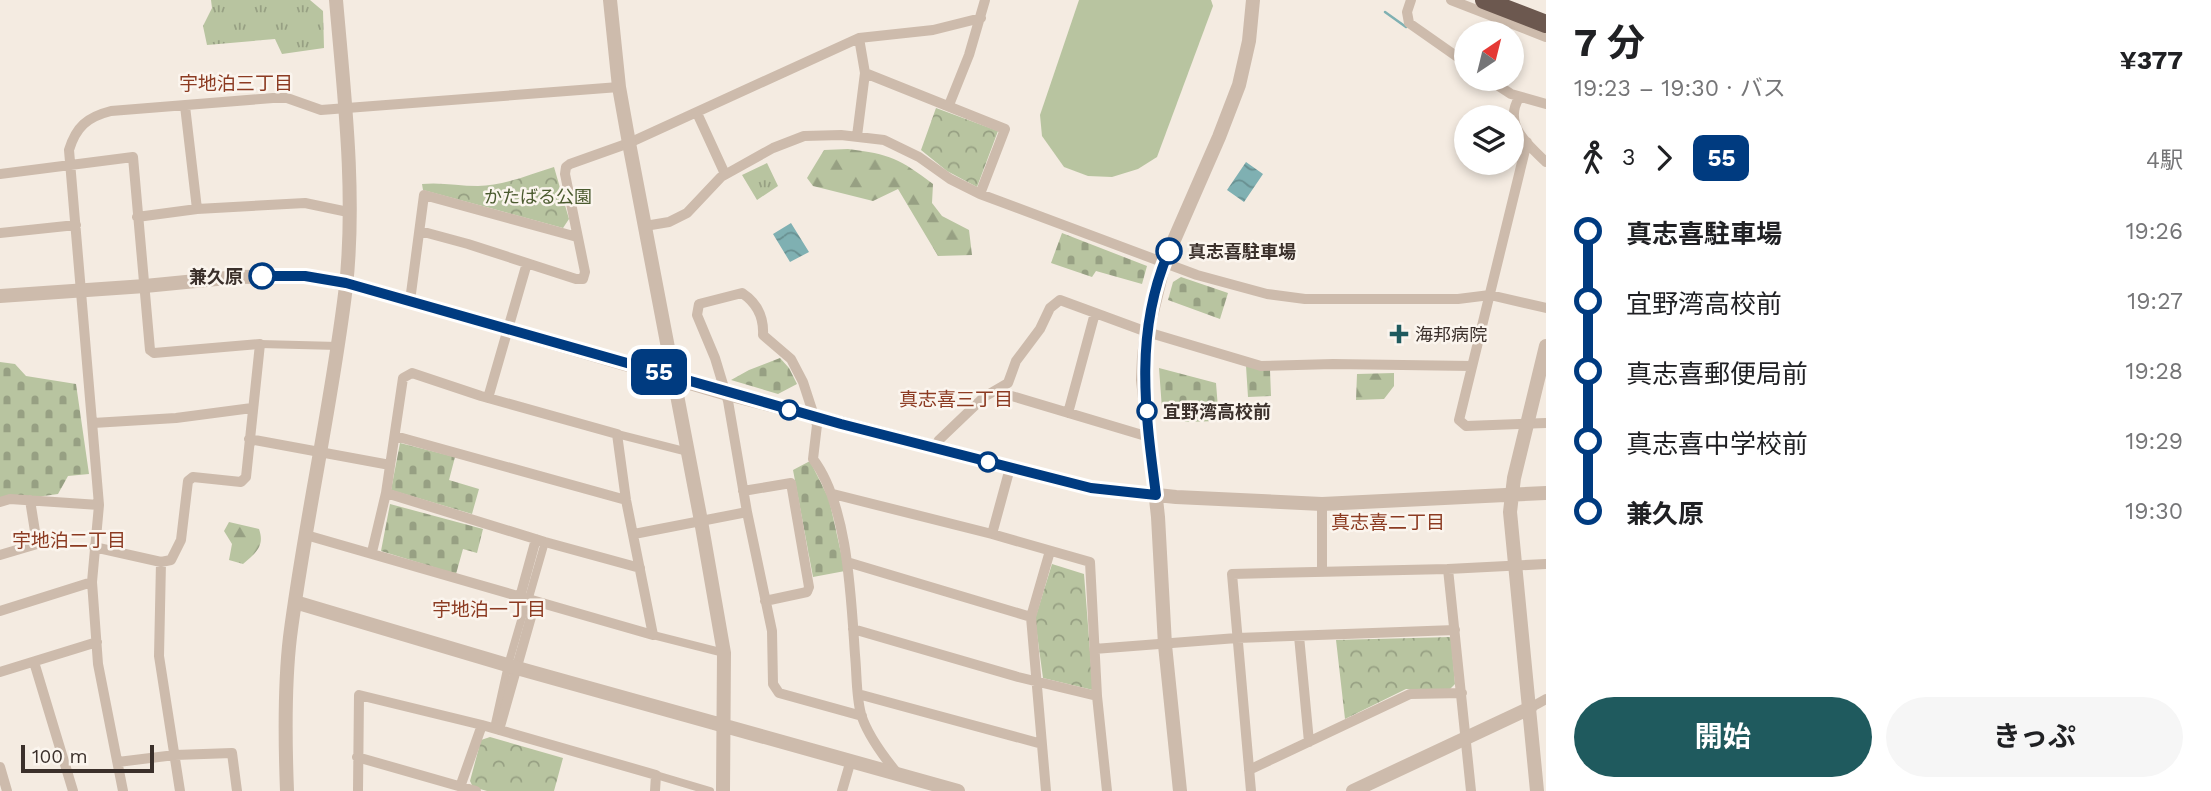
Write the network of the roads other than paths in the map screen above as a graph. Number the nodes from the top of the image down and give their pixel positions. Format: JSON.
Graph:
{"nodes":[{"id":1,"x":335,"y":0,"type":"edge"},
{"id":2,"x":610,"y":0,"type":"edge"},
{"id":3,"x":985,"y":0,"type":"edge"},
{"id":4,"x":1253,"y":0,"type":"edge"},
{"id":5,"x":1411,"y":0,"type":"edge"},
{"id":6,"x":1451,"y":0,"type":"edge"},
{"id":7,"x":1484,"y":0,"type":"edge"},
{"id":8,"x":981,"y":18,"type":"junction"},
{"id":9,"x":1546,"y":24,"type":"edge"},
{"id":10,"x":1546,"y":37,"type":"edge"},
{"id":11,"x":859,"y":38,"type":"junction"},
{"id":12,"x":1454,"y":55,"type":"edge"},
{"id":13,"x":865,"y":73,"type":"junction"},
{"id":14,"x":619,"y":88,"type":"junction"},
{"id":15,"x":1508,"y":91,"type":"edge"},
{"id":16,"x":1519,"y":98,"type":"junction"},
{"id":17,"x":1546,"y":104,"type":"edge"},
{"id":18,"x":185,"y":106,"type":"junction"},
{"id":19,"x":949,"y":106,"type":"junction"},
{"id":20,"x":345,"y":107,"type":"junction"},
{"id":21,"x":696,"y":113,"type":"junction"},
{"id":22,"x":857,"y":136,"type":"junction"},
{"id":23,"x":1527,"y":142,"type":"junction"},
{"id":24,"x":629,"y":143,"type":"junction"},
{"id":25,"x":1546,"y":162,"type":"edge"},
{"id":26,"x":71,"y":164,"type":"junction"},
{"id":27,"x":0,"y":174,"type":"edge"},
{"id":28,"x":725,"y":174,"type":"junction"},
{"id":29,"x":980,"y":194,"type":"junction"},
{"id":30,"x":197,"y":209,"type":"junction"},
{"id":31,"x":348,"y":212,"type":"junction"},
{"id":32,"x":137,"y":217,"type":"junction"},
{"id":33,"x":76,"y":225,"type":"junction"},
{"id":34,"x":645,"y":226,"type":"junction"},
{"id":35,"x":420,"y":231,"type":"junction"},
{"id":36,"x":0,"y":233,"type":"edge"},
{"id":37,"x":577,"y":237,"type":"junction"},
{"id":38,"x":527,"y":263,"type":"junction"},
{"id":39,"x":1164,"y":263,"type":"junction"},
{"id":40,"x":346,"y":283,"type":"junction"},
{"id":41,"x":145,"y":286,"type":"junction"},
{"id":42,"x":81,"y":291,"type":"junction"},
{"id":43,"x":1490,"y":295,"type":"junction"},
{"id":44,"x":0,"y":296,"type":"edge"},
{"id":45,"x":410,"y":300,"type":"junction"},
{"id":46,"x":1546,"y":308,"type":"edge"},
{"id":47,"x":1096,"y":313,"type":"junction"},
{"id":48,"x":507,"y":331,"type":"junction"},
{"id":49,"x":1147,"y":332,"type":"junction"},
{"id":50,"x":260,"y":344,"type":"junction"},
{"id":51,"x":338,"y":346,"type":"junction"},
{"id":52,"x":1546,"y":346,"type":"edge"},
{"id":53,"x":1472,"y":366,"type":"junction"},
{"id":54,"x":673,"y":376,"type":"junction"},
{"id":55,"x":995,"y":391,"type":"junction"},
{"id":56,"x":724,"y":393,"type":"junction"},
{"id":57,"x":488,"y":398,"type":"junction"},
{"id":58,"x":252,"y":408,"type":"junction"},
{"id":59,"x":1068,"y":413,"type":"junction"},
{"id":60,"x":816,"y":417,"type":"junction"},
{"id":61,"x":93,"y":423,"type":"junction"},
{"id":62,"x":1546,"y":423,"type":"edge"},
{"id":63,"x":1527,"y":424,"type":"junction"},
{"id":64,"x":617,"y":433,"type":"junction"},
{"id":65,"x":395,"y":436,"type":"junction"},
{"id":66,"x":1149,"y":437,"type":"junction"},
{"id":67,"x":249,"y":439,"type":"junction"},
{"id":68,"x":935,"y":447,"type":"junction"},
{"id":69,"x":320,"y":451,"type":"junction"},
{"id":70,"x":688,"y":452,"type":"junction"},
{"id":71,"x":390,"y":464,"type":"junction"},
{"id":72,"x":1010,"y":468,"type":"junction"},
{"id":73,"x":743,"y":491,"type":"junction"},
{"id":74,"x":386,"y":493,"type":"junction"},
{"id":75,"x":1546,"y":493,"type":"edge"},
{"id":76,"x":833,"y":494,"type":"junction"},
{"id":77,"x":1511,"y":494,"type":"junction"},
{"id":78,"x":1156,"y":495,"type":"junction"},
{"id":79,"x":30,"y":500,"type":"junction"},
{"id":80,"x":626,"y":500,"type":"junction"},
{"id":81,"x":0,"y":502,"type":"edge"},
{"id":82,"x":1322,"y":503,"type":"junction"},
{"id":83,"x":99,"y":505,"type":"junction"},
{"id":84,"x":747,"y":512,"type":"junction"},
{"id":85,"x":701,"y":520,"type":"junction"},
{"id":86,"x":634,"y":534,"type":"junction"},
{"id":87,"x":992,"y":534,"type":"junction"},
{"id":88,"x":306,"y":535,"type":"junction"},
{"id":89,"x":540,"y":541,"type":"junction"},
{"id":90,"x":94,"y":547,"type":"junction"},
{"id":91,"x":1050,"y":551,"type":"junction"},
{"id":92,"x":372,"y":552,"type":"junction"},
{"id":93,"x":0,"y":555,"type":"edge"},
{"id":94,"x":161,"y":562,"type":"junction"},
{"id":95,"x":847,"y":562,"type":"junction"},
{"id":96,"x":1516,"y":564,"type":"junction"},
{"id":97,"x":1546,"y":564,"type":"edge"},
{"id":98,"x":640,"y":568,"type":"junction"},
{"id":99,"x":1448,"y":569,"type":"junction"},
{"id":100,"x":1322,"y":572,"type":"junction"},
{"id":101,"x":92,"y":582,"type":"junction"},
{"id":102,"x":528,"y":600,"type":"junction"},
{"id":103,"x":765,"y":601,"type":"junction"},
{"id":104,"x":295,"y":602,"type":"junction"},
{"id":105,"x":0,"y":611,"type":"edge"},
{"id":106,"x":1031,"y":617,"type":"junction"},
{"id":107,"x":853,"y":629,"type":"junction"},
{"id":108,"x":1455,"y":630,"type":"junction"},
{"id":109,"x":653,"y":635,"type":"junction"},
{"id":110,"x":1299,"y":636,"type":"junction"},
{"id":111,"x":1237,"y":638,"type":"junction"},
{"id":112,"x":97,"y":642,"type":"junction"},
{"id":113,"x":1166,"y":645,"type":"junction"},
{"id":114,"x":1094,"y":649,"type":"junction"},
{"id":115,"x":724,"y":653,"type":"junction"},
{"id":116,"x":34,"y":662,"type":"junction"},
{"id":117,"x":512,"y":667,"type":"junction"},
{"id":118,"x":0,"y":672,"type":"edge"},
{"id":119,"x":1037,"y":681,"type":"junction"},
{"id":120,"x":1462,"y":693,"type":"junction"},
{"id":121,"x":858,"y":694,"type":"junction"},
{"id":122,"x":1097,"y":696,"type":"junction"},
{"id":123,"x":1546,"y":699,"type":"edge"},
{"id":124,"x":1531,"y":708,"type":"junction"},
{"id":125,"x":862,"y":716,"type":"junction"},
{"id":126,"x":482,"y":725,"type":"junction"},
{"id":127,"x":724,"y":725,"type":"junction"},
{"id":128,"x":497,"y":729,"type":"junction"},
{"id":129,"x":1466,"y":738,"type":"junction"},
{"id":130,"x":1309,"y":742,"type":"junction"},
{"id":131,"x":1042,"y":744,"type":"junction"},
{"id":132,"x":175,"y":755,"type":"junction"},
{"id":133,"x":357,"y":757,"type":"junction"},
{"id":134,"x":851,"y":761,"type":"junction"},
{"id":135,"x":118,"y":762,"type":"junction"},
{"id":136,"x":0,"y":767,"type":"edge"},
{"id":137,"x":1249,"y":770,"type":"junction"},
{"id":138,"x":897,"y":774,"type":"junction"},
{"id":139,"x":656,"y":775,"type":"junction"},
{"id":140,"x":1541,"y":775,"type":"edge"},
{"id":141,"x":460,"y":787,"type":"junction"},
{"id":142,"x":7,"y":791,"type":"edge"},
{"id":143,"x":73,"y":791,"type":"edge"},
{"id":144,"x":123,"y":791,"type":"edge"},
{"id":145,"x":180,"y":791,"type":"edge"},
{"id":146,"x":237,"y":791,"type":"edge"},
{"id":147,"x":286,"y":791,"type":"edge"},
{"id":148,"x":358,"y":791,"type":"edge"},
{"id":149,"x":476,"y":791,"type":"edge"},
{"id":150,"x":655,"y":791,"type":"edge"},
{"id":151,"x":710,"y":791,"type":"edge"},
{"id":152,"x":723,"y":791,"type":"edge"},
{"id":153,"x":842,"y":791,"type":"edge"},
{"id":154,"x":958,"y":791,"type":"edge"},
{"id":155,"x":1046,"y":791,"type":"edge"},
{"id":156,"x":1107,"y":791,"type":"edge"},
{"id":157,"x":1180,"y":791,"type":"edge"},
{"id":158,"x":1251,"y":791,"type":"edge"},
{"id":159,"x":1353,"y":791,"type":"edge"},
{"id":160,"x":1471,"y":791,"type":"edge"},
{"id":161,"x":1537,"y":791,"type":"edge"}],
"edges":[{"from":1,"to":20,"type":"street"},
{"from":2,"to":14,"type":"street"},
{"from":3,"to":8,"type":"street"},
{"from":4,"to":39,"type":"street"},
{"from":5,"to":12,"type":"street"},
{"from":6,"to":10,"type":"street"},
{"from":7,"to":9,"type":"highway"},
{"from":8,"to":11,"type":"street"},
{"from":8,"to":19,"type":"street"},
{"from":11,"to":13,"type":"street"},
{"from":11,"to":21,"type":"street"},
{"from":13,"to":19,"type":"street"},
{"from":13,"to":22,"type":"street"},
{"from":14,"to":20,"type":"street"},
{"from":14,"to":24,"type":"street"},
{"from":15,"to":16,"type":"street"},
{"from":16,"to":17,"type":"street"},
{"from":16,"to":23,"type":"street"},
{"from":18,"to":20,"type":"street"},
{"from":18,"to":26,"type":"street"},
{"from":18,"to":30,"type":"street"},
{"from":19,"to":29,"type":"street"},
{"from":20,"to":31,"type":"street"},
{"from":21,"to":24,"type":"street"},
{"from":21,"to":28,"type":"street"},
{"from":22,"to":28,"type":"street"},
{"from":22,"to":29,"type":"street"},
{"from":23,"to":25,"type":"street"},
{"from":23,"to":43,"type":"street"},
{"from":24,"to":34,"type":"street"},
{"from":24,"to":37,"type":"street"},
{"from":26,"to":27,"type":"street"},
{"from":26,"to":32,"type":"street"},
{"from":26,"to":33,"type":"street"},
{"from":28,"to":34,"type":"street"},
{"from":29,"to":39,"type":"street"},
{"from":30,"to":31,"type":"street"},
{"from":30,"to":32,"type":"street"},
{"from":31,"to":40,"type":"street"},
{"from":32,"to":41,"type":"street"},
{"from":33,"to":36,"type":"street"},
{"from":33,"to":42,"type":"street"},
{"from":34,"to":54,"type":"street"},
{"from":35,"to":37,"type":"street"},
{"from":35,"to":38,"type":"street"},
{"from":35,"to":45,"type":"street"},
{"from":37,"to":38,"type":"street"},
{"from":38,"to":48,"type":"street"},
{"from":39,"to":43,"type":"street"},
{"from":39,"to":49,"type":"street"},
{"from":40,"to":41,"type":"street"},
{"from":40,"to":45,"type":"street"},
{"from":40,"to":51,"type":"street"},
{"from":41,"to":42,"type":"street"},
{"from":41,"to":50,"type":"street"},
{"from":42,"to":44,"type":"street"},
{"from":42,"to":61,"type":"street"},
{"from":43,"to":46,"type":"street"},
{"from":43,"to":53,"type":"street"},
{"from":45,"to":48,"type":"street"},
{"from":47,"to":49,"type":"street"},
{"from":47,"to":55,"type":"street"},
{"from":47,"to":59,"type":"street"},
{"from":48,"to":54,"type":"street"},
{"from":48,"to":57,"type":"street"},
{"from":49,"to":53,"type":"street"},
{"from":49,"to":66,"type":"street"},
{"from":50,"to":51,"type":"street"},
{"from":50,"to":58,"type":"street"},
{"from":51,"to":69,"type":"street"},
{"from":52,"to":63,"type":"street"},
{"from":53,"to":63,"type":"street"},
{"from":54,"to":56,"type":"street"},
{"from":54,"to":70,"type":"street"},
{"from":55,"to":59,"type":"street"},
{"from":55,"to":68,"type":"street"},
{"from":56,"to":60,"type":"street"},
{"from":56,"to":60,"type":"street"},
{"from":56,"to":73,"type":"street"},
{"from":57,"to":64,"type":"street"},
{"from":57,"to":65,"type":"street"},
{"from":58,"to":61,"type":"street"},
{"from":58,"to":67,"type":"street"},
{"from":59,"to":66,"type":"street"},
{"from":60,"to":68,"type":"street"},
{"from":60,"to":76,"type":"street"},
{"from":61,"to":83,"type":"street"},
{"from":62,"to":63,"type":"street"},
{"from":63,"to":77,"type":"street"},
{"from":64,"to":70,"type":"street"},
{"from":64,"to":80,"type":"street"},
{"from":65,"to":71,"type":"street"},
{"from":65,"to":80,"type":"street"},
{"from":66,"to":78,"type":"street"},
{"from":67,"to":69,"type":"street"},
{"from":67,"to":94,"type":"street"},
{"from":68,"to":72,"type":"street"},
{"from":69,"to":71,"type":"street"},
{"from":69,"to":88,"type":"street"},
{"from":70,"to":85,"type":"street"},
{"from":71,"to":74,"type":"street"},
{"from":72,"to":78,"type":"street"},
{"from":72,"to":87,"type":"street"},
{"from":73,"to":84,"type":"street"},
{"from":73,"to":103,"type":"street"},
{"from":74,"to":89,"type":"street"},
{"from":74,"to":92,"type":"street"},
{"from":75,"to":77,"type":"street"},
{"from":76,"to":87,"type":"street"},
{"from":76,"to":95,"type":"street"},
{"from":77,"to":82,"type":"street"},
{"from":77,"to":96,"type":"street"},
{"from":78,"to":82,"type":"street"},
{"from":78,"to":113,"type":"street"},
{"from":79,"to":81,"type":"street"},
{"from":79,"to":83,"type":"street"},
{"from":79,"to":93,"type":"street"},
{"from":80,"to":86,"type":"street"},
{"from":82,"to":100,"type":"street"},
{"from":83,"to":90,"type":"street"},
{"from":84,"to":85,"type":"street"},
{"from":84,"to":103,"type":"street"},
{"from":85,"to":86,"type":"street"},
{"from":85,"to":115,"type":"street"},
{"from":86,"to":98,"type":"street"},
{"from":87,"to":91,"type":"street"},
{"from":88,"to":92,"type":"street"},
{"from":88,"to":104,"type":"street"},
{"from":89,"to":98,"type":"street"},
{"from":89,"to":102,"type":"street"},
{"from":90,"to":94,"type":"street"},
{"from":90,"to":101,"type":"street"},
{"from":91,"to":106,"type":"street"},
{"from":91,"to":114,"type":"street"},
{"from":92,"to":102,"type":"street"},
{"from":94,"to":132,"type":"street"},
{"from":95,"to":106,"type":"street"},
{"from":95,"to":107,"type":"street"},
{"from":96,"to":97,"type":"street"},
{"from":96,"to":99,"type":"street"},
{"from":96,"to":124,"type":"street"},
{"from":98,"to":109,"type":"street"},
{"from":99,"to":100,"type":"street"},
{"from":99,"to":108,"type":"street"},
{"from":100,"to":111,"type":"street"},
{"from":101,"to":105,"type":"street"},
{"from":101,"to":112,"type":"street"},
{"from":102,"to":109,"type":"street"},
{"from":102,"to":117,"type":"street"},
{"from":103,"to":125,"type":"street"},
{"from":104,"to":117,"type":"street"},
{"from":104,"to":147,"type":"street"},
{"from":106,"to":119,"type":"street"},
{"from":107,"to":119,"type":"street"},
{"from":107,"to":121,"type":"street"},
{"from":108,"to":110,"type":"street"},
{"from":108,"to":120,"type":"street"},
{"from":109,"to":115,"type":"street"},
{"from":110,"to":111,"type":"street"},
{"from":110,"to":130,"type":"street"},
{"from":111,"to":113,"type":"street"},
{"from":111,"to":137,"type":"street"},
{"from":112,"to":116,"type":"street"},
{"from":112,"to":135,"type":"street"},
{"from":113,"to":114,"type":"street"},
{"from":113,"to":157,"type":"street"},
{"from":114,"to":122,"type":"street"},
{"from":115,"to":127,"type":"street"},
{"from":116,"to":118,"type":"street"},
{"from":116,"to":143,"type":"street"},
{"from":117,"to":127,"type":"street"},
{"from":117,"to":128,"type":"street"},
{"from":119,"to":122,"type":"street"},
{"from":119,"to":131,"type":"street"},
{"from":120,"to":129,"type":"street"},
{"from":120,"to":130,"type":"street"},
{"from":121,"to":125,"type":"street"},
{"from":121,"to":131,"type":"street"},
{"from":122,"to":156,"type":"street"},
{"from":123,"to":124,"type":"street"},
{"from":124,"to":129,"type":"street"},
{"from":124,"to":140,"type":"street"},
{"from":125,"to":138,"type":"street"},
{"from":126,"to":128,"type":"street"},
{"from":126,"to":133,"type":"street"},
{"from":126,"to":141,"type":"street"},
{"from":127,"to":134,"type":"street"},
{"from":127,"to":152,"type":"street"},
{"from":128,"to":139,"type":"street"},
{"from":129,"to":159,"type":"street"},
{"from":129,"to":160,"type":"street"},
{"from":130,"to":137,"type":"street"},
{"from":131,"to":155,"type":"street"},
{"from":132,"to":135,"type":"street"},
{"from":132,"to":145,"type":"street"},
{"from":132,"to":146,"type":"street"},
{"from":133,"to":141,"type":"street"},
{"from":133,"to":148,"type":"street"},
{"from":134,"to":138,"type":"street"},
{"from":134,"to":153,"type":"street"},
{"from":135,"to":144,"type":"street"},
{"from":136,"to":142,"type":"street"},
{"from":137,"to":158,"type":"street"},
{"from":138,"to":154,"type":"street"},
{"from":139,"to":150,"type":"street"},
{"from":139,"to":151,"type":"street"},
{"from":140,"to":161,"type":"street"},
{"from":141,"to":149,"type":"street"}]}
